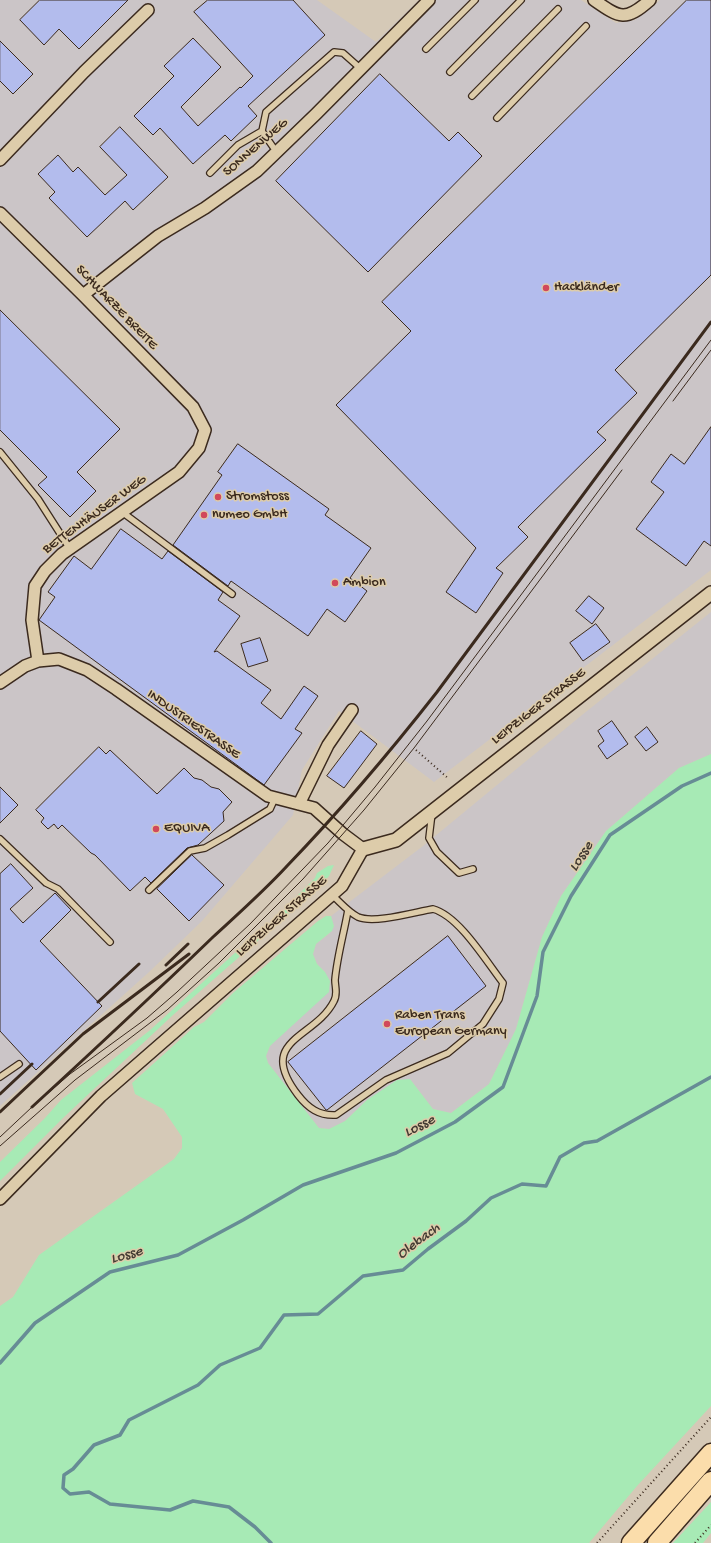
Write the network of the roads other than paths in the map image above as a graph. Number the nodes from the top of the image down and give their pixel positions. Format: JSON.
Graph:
{"nodes":[{"id":1,"x":429,"y":0,"type":"edge"},
{"id":2,"x":475,"y":0,"type":"edge"},
{"id":3,"x":520,"y":0,"type":"edge"},
{"id":4,"x":594,"y":0,"type":"edge"},
{"id":5,"x":650,"y":0,"type":"edge"},
{"id":6,"x":558,"y":9,"type":"dead end"},
{"id":7,"x":148,"y":10,"type":"dead end"},
{"id":8,"x":586,"y":26,"type":"dead end"},
{"id":9,"x":426,"y":49,"type":"dead end"},
{"id":10,"x":361,"y":69,"type":"junction"},
{"id":11,"x":450,"y":72,"type":"dead end"},
{"id":12,"x":472,"y":96,"type":"dead end"},
{"id":13,"x":497,"y":118,"type":"dead end"},
{"id":14,"x":262,"y":131,"type":"junction"},
{"id":15,"x":273,"y":147,"type":"dead end"},
{"id":16,"x":0,"y":160,"type":"edge"},
{"id":17,"x":210,"y":173,"type":"dead end"},
{"id":18,"x":0,"y":213,"type":"edge"},
{"id":19,"x":83,"y":295,"type":"junction"},
{"id":20,"x":205,"y":430,"type":"joint"},
{"id":21,"x":0,"y":452,"type":"edge"},
{"id":22,"x":122,"y":512,"type":"junction"},
{"id":23,"x":70,"y":549,"type":"junction"},
{"id":24,"x":711,"y":593,"type":"edge"},
{"id":25,"x":232,"y":594,"type":"dead end"},
{"id":26,"x":38,"y":661,"type":"junction"},
{"id":27,"x":0,"y":683,"type":"edge"},
{"id":28,"x":352,"y":710,"type":"dead end"},
{"id":29,"x":275,"y":798,"type":"junction"},
{"id":30,"x":299,"y":804,"type":"junction"},
{"id":31,"x":432,"y":811,"type":"junction"},
{"id":32,"x":0,"y":839,"type":"edge"},
{"id":33,"x":363,"y":849,"type":"junction"},
{"id":34,"x":473,"y":869,"type":"dead end"},
{"id":35,"x":149,"y":890,"type":"dead end"},
{"id":36,"x":332,"y":895,"type":"junction"},
{"id":37,"x":348,"y":910,"type":"junction"},
{"id":38,"x":110,"y":942,"type":"dead end"},
{"id":39,"x":19,"y":1064,"type":"dead end"},
{"id":40,"x":0,"y":1077,"type":"edge"},
{"id":41,"x":0,"y":1199,"type":"edge"},
{"id":42,"x":711,"y":1453,"type":"edge"},
{"id":43,"x":711,"y":1481,"type":"edge"},
{"id":44,"x":631,"y":1543,"type":"edge"},
{"id":45,"x":658,"y":1543,"type":"edge"}],
"edges":[{"from":1,"to":10,"type":"street","name":"SONNENWEG"},
{"from":2,"to":9,"type":"lane"},
{"from":3,"to":11,"type":"lane"},
{"from":4,"to":5,"type":"street"},
{"from":6,"to":12,"type":"lane"},
{"from":7,"to":16,"type":"street"},
{"from":8,"to":13,"type":"lane"},
{"from":10,"to":14,"type":"lane"},
{"from":10,"to":19,"type":"street","name":"SONNENWEG"},
{"from":14,"to":15,"type":"lane"},
{"from":14,"to":17,"type":"lane"},
{"from":18,"to":19,"type":"street","name":"SCHWARZE BREITE"},
{"from":19,"to":20,"type":"street","name":"SCHWARZE BREITE"},
{"from":20,"to":22,"type":"street","name":"BETTENHÄUSER WEG"},
{"from":21,"to":23,"type":"lane"},
{"from":22,"to":23,"type":"street","name":"BETTENHÄUSER WEG"},
{"from":22,"to":25,"type":"lane"},
{"from":23,"to":26,"type":"street","name":"BETTENHÄUSER WEG"},
{"from":24,"to":31,"type":"street","name":"LEIPZIGER STRASSE"},
{"from":26,"to":27,"type":"street","name":"INDUSTRIESTRASSE"},
{"from":26,"to":29,"type":"street","name":"INDUSTRIESTRASSE"},
{"from":28,"to":30,"type":"street"},
{"from":29,"to":30,"type":"street","name":"INDUSTRIESTRASSE"},
{"from":29,"to":35,"type":"lane"},
{"from":30,"to":33,"type":"street","name":"INDUSTRIESTRASSE"},
{"from":31,"to":33,"type":"street","name":"LEIPZIGER STRASSE"},
{"from":31,"to":34,"type":"lane"},
{"from":32,"to":38,"type":"lane"},
{"from":33,"to":36,"type":"street","name":"LEIPZIGER STRASSE"},
{"from":36,"to":37,"type":"lane"},
{"from":36,"to":41,"type":"street","name":"LEIPZIGER STRASSE"},
{"from":37,"to":37,"type":"lane"},
{"from":39,"to":40,"type":"lane"},
{"from":42,"to":44,"type":"highway"},
{"from":43,"to":45,"type":"highway"}]}
